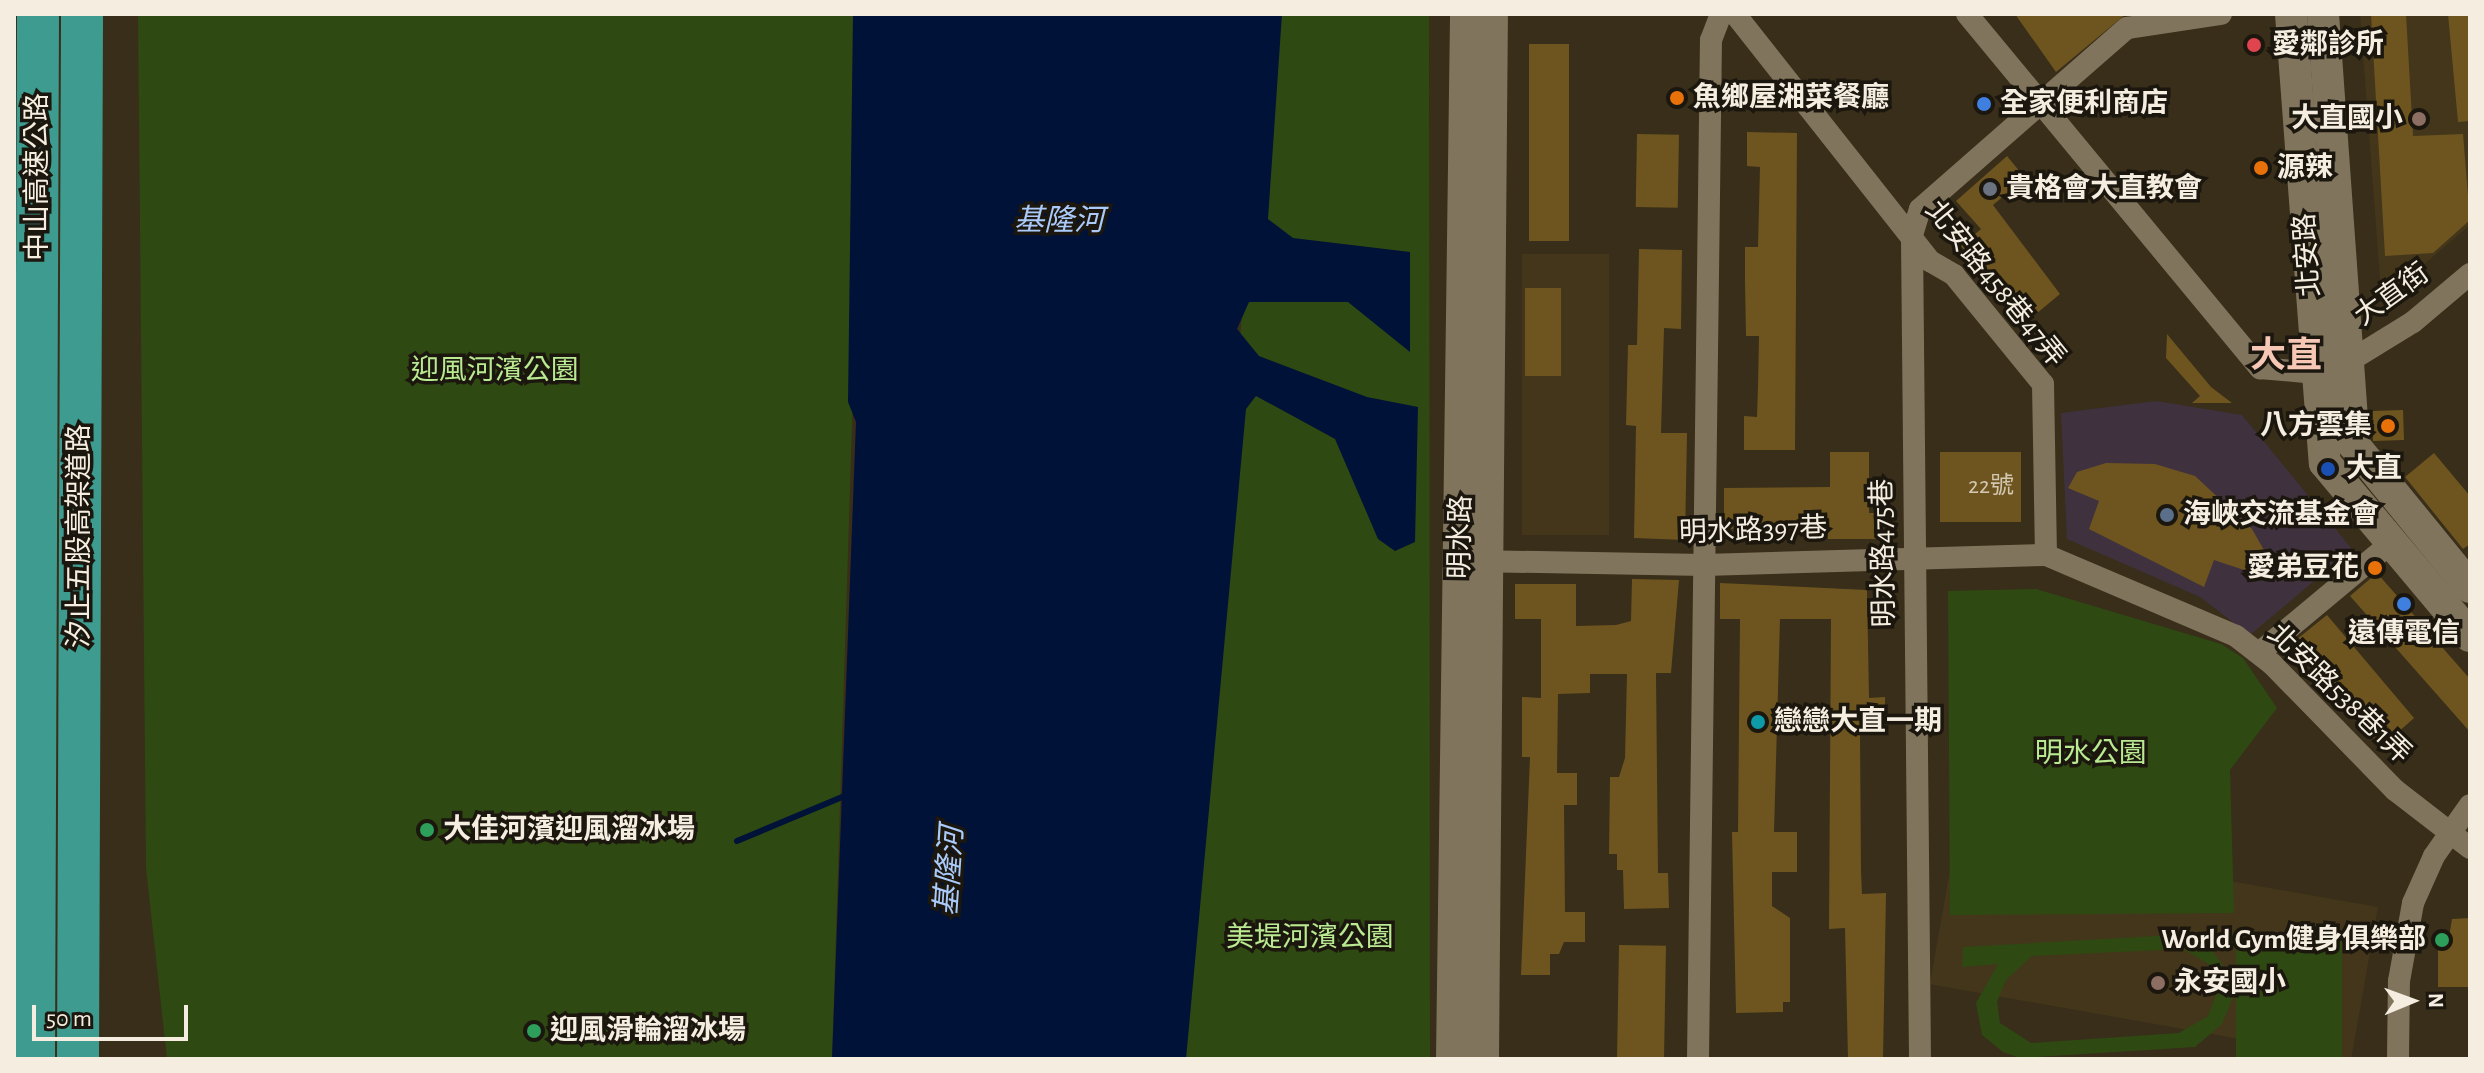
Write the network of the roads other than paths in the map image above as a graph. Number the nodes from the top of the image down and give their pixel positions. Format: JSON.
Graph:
{"nodes":[{"id":1,"x":38,"y":14,"type":"edge"},
{"id":2,"x":82,"y":14,"type":"edge"},
{"id":3,"x":1447,"y":14,"type":"edge"},
{"id":4,"x":1466,"y":14,"type":"edge"},
{"id":5,"x":1492,"y":14,"type":"edge"},
{"id":6,"x":1721,"y":14,"type":"edge"},
{"id":7,"x":1735,"y":14,"type":"edge"},
{"id":8,"x":1967,"y":14,"type":"edge"},
{"id":9,"x":2221,"y":14,"type":"edge"},
{"id":10,"x":2291,"y":14,"type":"edge"},
{"id":11,"x":2323,"y":14,"type":"edge"},
{"id":12,"x":2139,"y":20,"type":"edge"},
{"id":13,"x":2041,"y":102,"type":"junction"},
{"id":14,"x":1912,"y":235,"type":"junction"},
{"id":15,"x":2470,"y":274,"type":"edge"},
{"id":16,"x":2348,"y":362,"type":"junction"},
{"id":17,"x":2316,"y":373,"type":"junction"},
{"id":18,"x":2391,"y":543,"type":"junction"},
{"id":19,"x":1914,"y":555,"type":"junction"},
{"id":20,"x":2046,"y":555,"type":"junction"},
{"id":21,"x":1475,"y":561,"type":"junction"},
{"id":22,"x":1705,"y":565,"type":"junction"},
{"id":23,"x":2470,"y":587,"type":"edge"},
{"id":24,"x":2470,"y":636,"type":"edge"},
{"id":25,"x":2259,"y":653,"type":"junction"},
{"id":26,"x":1455,"y":720,"type":"junction"},
{"id":27,"x":2470,"y":805,"type":"edge"},
{"id":28,"x":2450,"y":832,"type":"junction"},
{"id":29,"x":2470,"y":848,"type":"edge"},
{"id":30,"x":34,"y":1059,"type":"edge"},
{"id":31,"x":78,"y":1059,"type":"edge"},
{"id":32,"x":1452,"y":1059,"type":"edge"},
{"id":33,"x":1483,"y":1059,"type":"edge"},
{"id":34,"x":1698,"y":1059,"type":"edge"},
{"id":35,"x":1920,"y":1059,"type":"edge"},
{"id":36,"x":2398,"y":1059,"type":"edge"}],
"edges":[{"from":1,"to":30,"type":"highway","name":"中山高速公路"},
{"from":2,"to":31,"type":"highway","name":"汐止五股高架道路"},
{"from":3,"to":26,"type":"main road"},
{"from":4,"to":21,"type":"main road","name":"明水路"},
{"from":5,"to":21,"type":"main road","name":"明水路"},
{"from":6,"to":22,"type":"street"},
{"from":7,"to":14,"type":"street","name":"北安路458巷47弄"},
{"from":8,"to":13,"type":"street"},
{"from":9,"to":12,"type":"street"},
{"from":10,"to":17,"type":"main road","name":"北安路"},
{"from":11,"to":16,"type":"main road","name":"北安路"},
{"from":12,"to":13,"type":"street","name":"明水路475巷"},
{"from":13,"to":14,"type":"street","name":"明水路475巷"},
{"from":13,"to":17,"type":"street"},
{"from":14,"to":19,"type":"street","name":"明水路475巷"},
{"from":14,"to":20,"type":"street","name":"北安路458巷47弄"},
{"from":15,"to":16,"type":"street","name":"大直街"},
{"from":16,"to":17,"type":"street","name":"大直街"},
{"from":16,"to":23,"type":"main road","name":"北安路"},
{"from":17,"to":18,"type":"main road","name":"北安路"},
{"from":18,"to":24,"type":"main road","name":"北安路"},
{"from":18,"to":25,"type":"street"},
{"from":19,"to":20,"type":"street","name":"明水路397巷"},
{"from":19,"to":22,"type":"street","name":"明水路397巷"},
{"from":19,"to":35,"type":"street","name":"明水路475巷"},
{"from":20,"to":25,"type":"street","name":"北安路538巷1弄"},
{"from":21,"to":22,"type":"street","name":"明水路397巷"},
{"from":21,"to":26,"type":"main road","name":"明水路"},
{"from":21,"to":33,"type":"main road","name":"明水路"},
{"from":22,"to":34,"type":"street"},
{"from":25,"to":28,"type":"street","name":"北安路538巷1弄"},
{"from":26,"to":32,"type":"main road","name":"明水路"},
{"from":27,"to":28,"type":"street"},
{"from":28,"to":29,"type":"street","name":"北安路538巷1弄"},
{"from":28,"to":36,"type":"street"}]}
